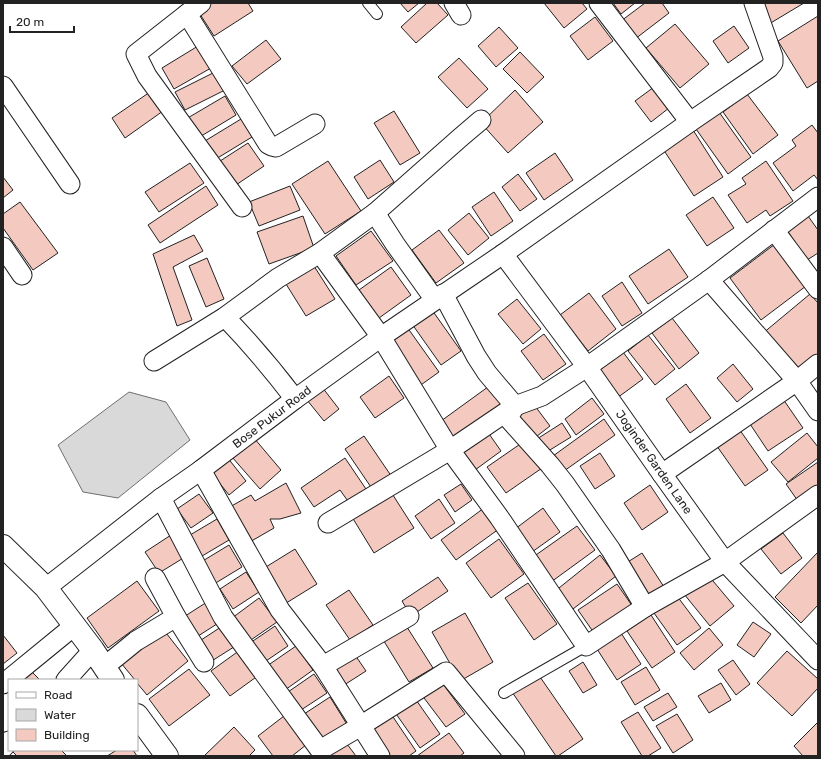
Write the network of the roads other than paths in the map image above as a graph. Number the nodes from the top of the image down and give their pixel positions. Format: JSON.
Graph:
{"nodes":[{"id":1,"x":368,"y":3,"type":"edge"},
{"id":2,"x":600,"y":3,"type":"edge"},
{"id":3,"x":754,"y":3,"type":"edge"},
{"id":4,"x":194,"y":9,"type":"edge"},
{"id":5,"x":377,"y":14,"type":"dead end"},
{"id":6,"x":3,"y":86,"type":"edge"},
{"id":7,"x":481,"y":120,"type":"dead end"},
{"id":8,"x":690,"y":122,"type":"junction"},
{"id":9,"x":316,"y":124,"type":"dead end"},
{"id":10,"x":70,"y":184,"type":"dead end"},
{"id":11,"x":818,"y":197,"type":"edge"},
{"id":12,"x":242,"y":207,"type":"dead end"},
{"id":13,"x":376,"y":213,"type":"junction"},
{"id":14,"x":774,"y":230,"type":"junction"},
{"id":15,"x":3,"y":247,"type":"edge"},
{"id":16,"x":320,"y":253,"type":"junction"},
{"id":17,"x":503,"y":254,"type":"junction"},
{"id":18,"x":22,"y":275,"type":"dead end"},
{"id":19,"x":709,"y":280,"type":"junction"},
{"id":20,"x":818,"y":289,"type":"edge"},
{"id":21,"x":439,"y":297,"type":"junction"},
{"id":22,"x":225,"y":317,"type":"junction"},
{"id":23,"x":381,"y":337,"type":"junction"},
{"id":24,"x":154,"y":361,"type":"dead end"},
{"id":25,"x":818,"y":364,"type":"edge"},
{"id":26,"x":587,"y":367,"type":"junction"},
{"id":27,"x":797,"y":382,"type":"junction"},
{"id":28,"x":295,"y":399,"type":"junction"},
{"id":29,"x":515,"y":406,"type":"junction"},
{"id":30,"x":818,"y":411,"type":"edge"},
{"id":31,"x":450,"y":450,"type":"junction"},
{"id":32,"x":201,"y":470,"type":"junction"},
{"id":33,"x":662,"y":474,"type":"junction"},
{"id":34,"x":818,"y":495,"type":"edge"},
{"id":35,"x":161,"y":498,"type":"junction"},
{"id":36,"x":328,"y":523,"type":"dead end"},
{"id":37,"x":3,"y":546,"type":"edge"},
{"id":38,"x":725,"y":562,"type":"junction"},
{"id":39,"x":155,"y":578,"type":"dead end"},
{"id":40,"x":46,"y":588,"type":"junction"},
{"id":41,"x":645,"y":607,"type":"junction"},
{"id":42,"x":409,"y":616,"type":"dead end"},
{"id":43,"x":176,"y":617,"type":"junction"},
{"id":44,"x":74,"y":626,"type":"junction"},
{"id":45,"x":586,"y":646,"type":"junction"},
{"id":46,"x":818,"y":660,"type":"edge"},
{"id":47,"x":204,"y":662,"type":"dead end"},
{"id":48,"x":103,"y":666,"type":"edge"},
{"id":49,"x":323,"y":666,"type":"junction"},
{"id":50,"x":9,"y":679,"type":"edge"},
{"id":51,"x":69,"y":679,"type":"edge"},
{"id":52,"x":504,"y":693,"type":"dead end"},
{"id":53,"x":138,"y":716,"type":"edge"},
{"id":54,"x":361,"y":726,"type":"junction"},
{"id":55,"x":317,"y":753,"type":"edge"},
{"id":56,"x":166,"y":756,"type":"edge"},
{"id":57,"x":380,"y":756,"type":"edge"},
{"id":58,"x":516,"y":756,"type":"edge"}],
"edges":[{"from":1,"to":5,"type":"lane"},
{"from":2,"to":8,"type":"street"},
{"from":3,"to":8,"type":"street","name":"Bose Pukur Road"},
{"from":4,"to":9,"type":"street"},
{"from":4,"to":12,"type":"street"},
{"from":6,"to":10,"type":"street"},
{"from":7,"to":13,"type":"street"},
{"from":8,"to":17,"type":"street","name":"Bose Pukur Road"},
{"from":11,"to":14,"type":"street"},
{"from":13,"to":16,"type":"street"},
{"from":13,"to":21,"type":"street"},
{"from":14,"to":19,"type":"street"},
{"from":14,"to":20,"type":"street"},
{"from":15,"to":18,"type":"street"},
{"from":16,"to":22,"type":"street"},
{"from":16,"to":23,"type":"street"},
{"from":17,"to":21,"type":"street","name":"Bose Pukur Road"},
{"from":17,"to":26,"type":"street","name":"Joginder Garden Lane"},
{"from":19,"to":26,"type":"street"},
{"from":19,"to":27,"type":"street"},
{"from":21,"to":23,"type":"street","name":"Bose Pukur Road"},
{"from":21,"to":29,"type":"street"},
{"from":22,"to":24,"type":"street"},
{"from":22,"to":28,"type":"street"},
{"from":23,"to":28,"type":"street","name":"Bose Pukur Road"},
{"from":23,"to":31,"type":"street"},
{"from":25,"to":27,"type":"street"},
{"from":26,"to":29,"type":"street"},
{"from":26,"to":33,"type":"street","name":"Joginder Garden Lane"},
{"from":27,"to":30,"type":"street"},
{"from":27,"to":33,"type":"street"},
{"from":28,"to":32,"type":"street","name":"Bose Pukur Road"},
{"from":29,"to":31,"type":"street"},
{"from":29,"to":41,"type":"street"},
{"from":31,"to":36,"type":"street"},
{"from":31,"to":45,"type":"street"},
{"from":32,"to":35,"type":"street","name":"Bose Pukur Road"},
{"from":32,"to":49,"type":"street"},
{"from":33,"to":38,"type":"street","name":"Joginder Garden Lane"},
{"from":34,"to":38,"type":"street"},
{"from":35,"to":40,"type":"street","name":"Bose Pukur Road"},
{"from":35,"to":55,"type":"street"},
{"from":37,"to":40,"type":"street"},
{"from":38,"to":41,"type":"street"},
{"from":38,"to":46,"type":"street","name":"Joginder Garden Lane"},
{"from":39,"to":43,"type":"street"},
{"from":40,"to":44,"type":"street"},
{"from":41,"to":45,"type":"street"},
{"from":42,"to":49,"type":"street"},
{"from":43,"to":47,"type":"street"},
{"from":43,"to":48,"type":"street"},
{"from":44,"to":48,"type":"street"},
{"from":44,"to":50,"type":"street"},
{"from":45,"to":52,"type":"lane"},
{"from":48,"to":51,"type":"street"},
{"from":49,"to":54,"type":"street"},
{"from":53,"to":56,"type":"street"},
{"from":54,"to":55,"type":"street"},
{"from":54,"to":57,"type":"street"},
{"from":54,"to":58,"type":"street"}]}
